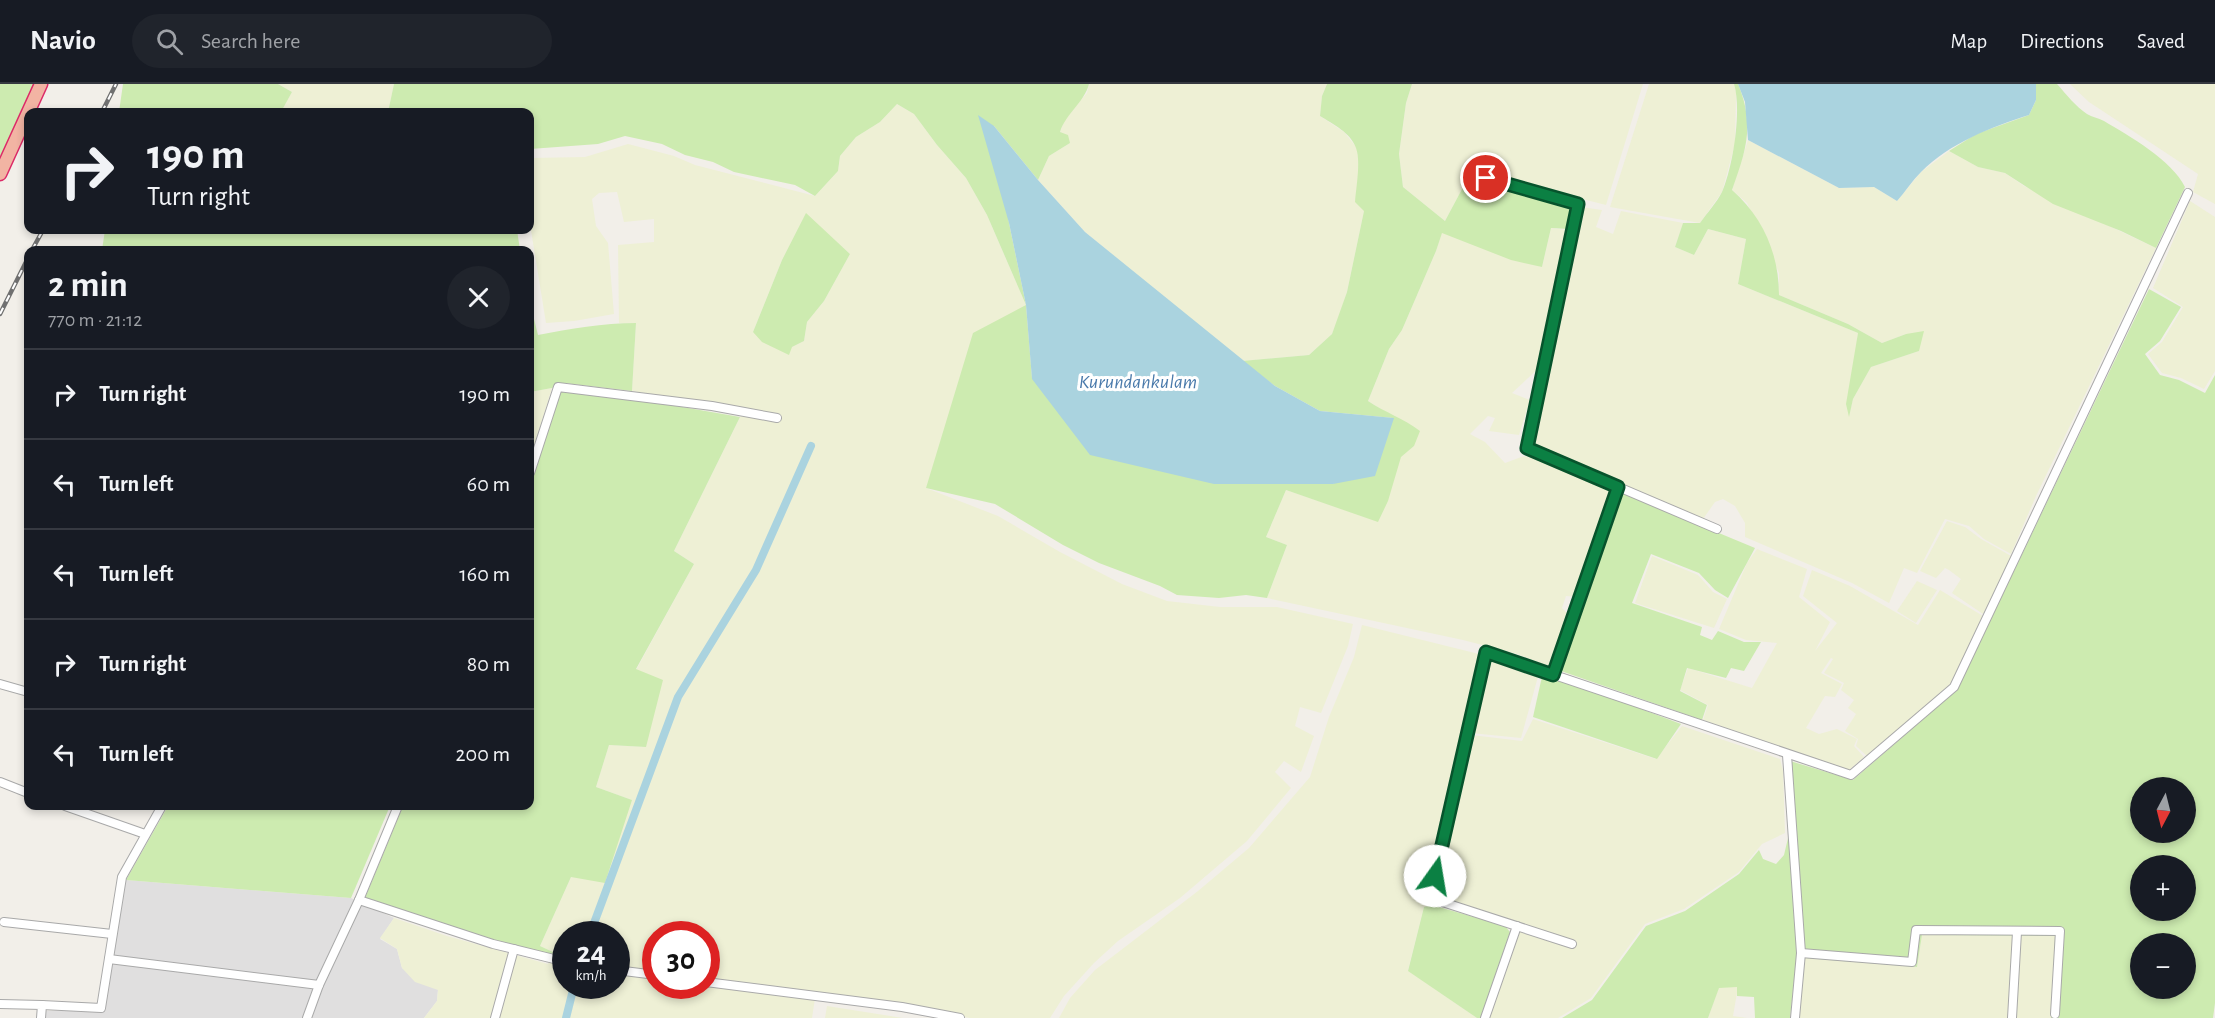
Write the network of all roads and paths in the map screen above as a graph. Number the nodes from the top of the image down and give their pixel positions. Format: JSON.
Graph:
{"nodes":[{"id":1,"x":41,"y":84,"type":"edge"},
{"id":2,"x":30,"y":108,"type":"edge"},
{"id":3,"x":24,"y":121,"type":"edge"},
{"id":4,"x":1472,"y":173,"type":"dead end"},
{"id":5,"x":0,"y":174,"type":"edge"},
{"id":6,"x":2188,"y":193,"type":"dead end"},
{"id":7,"x":777,"y":418,"type":"dead end"},
{"id":8,"x":534,"y":461,"type":"edge"},
{"id":9,"x":1618,"y":487,"type":"junction"},
{"id":10,"x":1717,"y":529,"type":"dead end"},
{"id":11,"x":1553,"y":675,"type":"junction"},
{"id":12,"x":0,"y":684,"type":"edge"},
{"id":13,"x":24,"y":691,"type":"edge"},
{"id":14,"x":1787,"y":755,"type":"junction"},
{"id":15,"x":0,"y":782,"type":"edge"},
{"id":16,"x":24,"y":791,"type":"edge"},
{"id":17,"x":76,"y":810,"type":"edge"},
{"id":18,"x":160,"y":810,"type":"edge"},
{"id":19,"x":396,"y":810,"type":"edge"},
{"id":20,"x":145,"y":834,"type":"junction"},
{"id":21,"x":359,"y":900,"type":"junction"},
{"id":22,"x":4,"y":922,"type":"dead end"},
{"id":23,"x":1517,"y":926,"type":"junction"},
{"id":24,"x":2017,"y":932,"type":"junction"},
{"id":25,"x":112,"y":934,"type":"junction"},
{"id":26,"x":1572,"y":944,"type":"dead end"},
{"id":27,"x":514,"y":949,"type":"junction"},
{"id":28,"x":1802,"y":952,"type":"junction"},
{"id":29,"x":552,"y":958,"type":"edge"},
{"id":30,"x":109,"y":959,"type":"junction"},
{"id":31,"x":720,"y":984,"type":"edge"},
{"id":32,"x":319,"y":985,"type":"junction"},
{"id":33,"x":0,"y":1004,"type":"edge"},
{"id":34,"x":42,"y":1005,"type":"junction"},
{"id":35,"x":2055,"y":1014,"type":"dead end"},
{"id":36,"x":41,"y":1018,"type":"edge"},
{"id":37,"x":307,"y":1018,"type":"edge"},
{"id":38,"x":495,"y":1018,"type":"edge"},
{"id":39,"x":960,"y":1018,"type":"edge"},
{"id":40,"x":1485,"y":1018,"type":"edge"},
{"id":41,"x":1795,"y":1018,"type":"edge"},
{"id":42,"x":2012,"y":1018,"type":"edge"}],
"edges":[{"from":1,"to":2,"type":"highway"},
{"from":3,"to":5,"type":"highway"},
{"from":4,"to":9,"type":"street"},
{"from":6,"to":14,"type":"street"},
{"from":7,"to":8,"type":"street"},
{"from":9,"to":10,"type":"street"},
{"from":9,"to":11,"type":"street"},
{"from":11,"to":14,"type":"street"},
{"from":11,"to":23,"type":"street"},
{"from":12,"to":13,"type":"street"},
{"from":14,"to":28,"type":"street"},
{"from":15,"to":16,"type":"street"},
{"from":17,"to":20,"type":"street"},
{"from":18,"to":20,"type":"street"},
{"from":19,"to":21,"type":"street"},
{"from":20,"to":25,"type":"street"},
{"from":21,"to":27,"type":"street"},
{"from":21,"to":32,"type":"street"},
{"from":22,"to":25,"type":"street"},
{"from":23,"to":26,"type":"street"},
{"from":23,"to":40,"type":"street"},
{"from":24,"to":28,"type":"street"},
{"from":24,"to":35,"type":"street"},
{"from":24,"to":42,"type":"street"},
{"from":25,"to":30,"type":"street"},
{"from":27,"to":29,"type":"street"},
{"from":27,"to":38,"type":"street"},
{"from":28,"to":41,"type":"street"},
{"from":30,"to":32,"type":"street"},
{"from":30,"to":34,"type":"street"},
{"from":31,"to":39,"type":"street"},
{"from":32,"to":37,"type":"street"},
{"from":33,"to":34,"type":"street"},
{"from":34,"to":36,"type":"street"}]}
